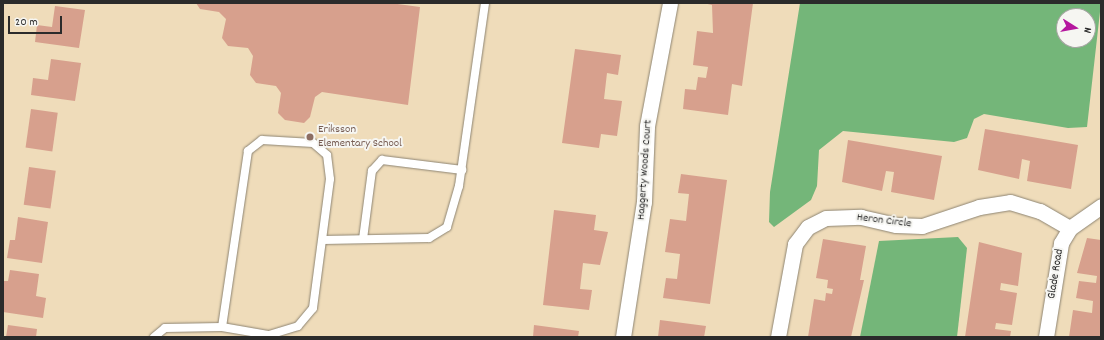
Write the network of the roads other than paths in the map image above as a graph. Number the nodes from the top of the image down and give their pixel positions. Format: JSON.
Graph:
{"nodes":[{"id":1,"x":485,"y":3,"type":"edge"},
{"id":2,"x":670,"y":3,"type":"edge"},
{"id":3,"x":462,"y":170,"type":"junction"},
{"id":4,"x":1101,"y":206,"type":"edge"},
{"id":5,"x":1070,"y":228,"type":"junction"},
{"id":6,"x":363,"y":239,"type":"junction"},
{"id":7,"x":323,"y":240,"type":"junction"},
{"id":8,"x":222,"y":327,"type":"junction"},
{"id":9,"x":154,"y":337,"type":"edge"},
{"id":10,"x":623,"y":337,"type":"edge"},
{"id":11,"x":778,"y":337,"type":"edge"},
{"id":12,"x":1046,"y":337,"type":"edge"}],
"edges":[{"from":1,"to":3,"type":"lane"},
{"from":2,"to":10,"type":"street","name":"Haggerty Woods Court"},
{"from":3,"to":6,"type":"lane"},
{"from":3,"to":6,"type":"lane"},
{"from":4,"to":5,"type":"street","name":"Glade Road"},
{"from":5,"to":11,"type":"street","name":"Heron Circle"},
{"from":5,"to":12,"type":"street","name":"Glade Road"},
{"from":6,"to":7,"type":"lane"},
{"from":7,"to":8,"type":"lane"},
{"from":7,"to":8,"type":"lane"},
{"from":8,"to":9,"type":"lane"}]}
